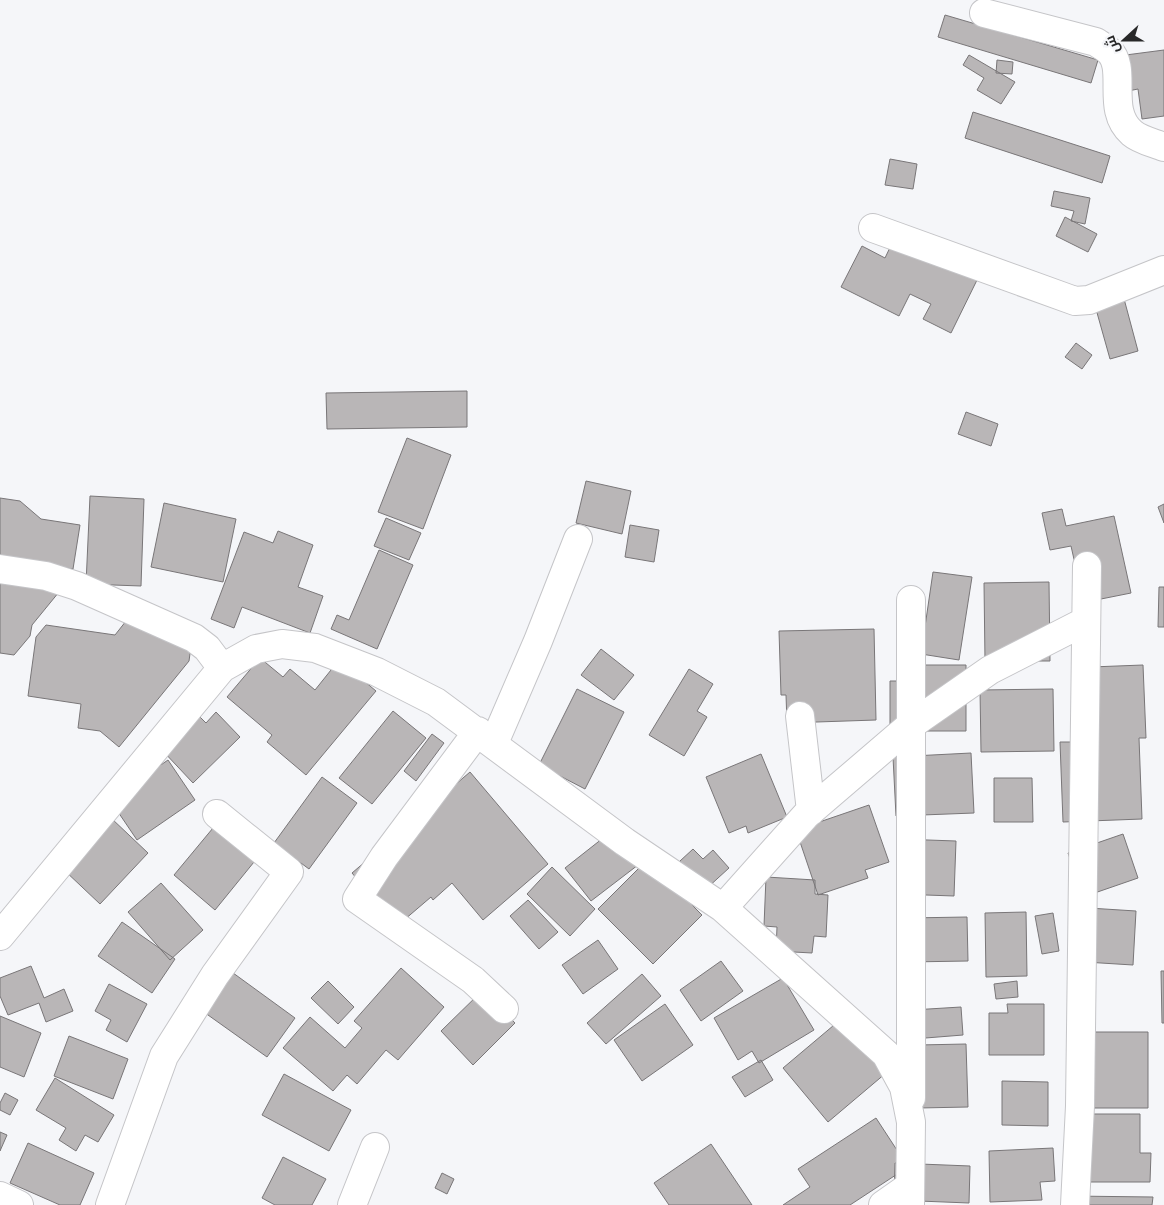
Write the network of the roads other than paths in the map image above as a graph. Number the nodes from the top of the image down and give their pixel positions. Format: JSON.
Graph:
{"nodes":[{"id":1,"x":984,"y":13,"type":"dead end"},
{"id":2,"x":1164,"y":147,"type":"edge"},
{"id":3,"x":873,"y":228,"type":"dead end"},
{"id":4,"x":1164,"y":270,"type":"edge"},
{"id":5,"x":578,"y":538,"type":"dead end"},
{"id":6,"x":1087,"y":566,"type":"dead end"},
{"id":7,"x":0,"y":568,"type":"edge"},
{"id":8,"x":911,"y":600,"type":"dead end"},
{"id":9,"x":1086,"y":622,"type":"junction"},
{"id":10,"x":222,"y":668,"type":"junction"},
{"id":11,"x":800,"y":716,"type":"dead end"},
{"id":12,"x":911,"y":725,"type":"junction"},
{"id":13,"x":486,"y":737,"type":"junction"},
{"id":14,"x":811,"y":811,"type":"junction"},
{"id":15,"x":217,"y":814,"type":"dead end"},
{"id":16,"x":722,"y":908,"type":"junction"},
{"id":17,"x":0,"y":936,"type":"edge"},
{"id":18,"x":504,"y":1009,"type":"dead end"},
{"id":19,"x":911,"y":1122,"type":"junction"},
{"id":20,"x":375,"y":1147,"type":"dead end"},
{"id":21,"x":0,"y":1196,"type":"edge"},
{"id":22,"x":910,"y":1196,"type":"edge"},
{"id":23,"x":19,"y":1205,"type":"edge"},
{"id":24,"x":110,"y":1205,"type":"edge"},
{"id":25,"x":352,"y":1205,"type":"edge"},
{"id":26,"x":883,"y":1205,"type":"edge"},
{"id":27,"x":1075,"y":1205,"type":"edge"}],
"edges":[{"from":1,"to":2,"type":"street"},
{"from":3,"to":4,"type":"street"},
{"from":5,"to":13,"type":"street"},
{"from":6,"to":9,"type":"street"},
{"from":7,"to":10,"type":"street"},
{"from":8,"to":12,"type":"street"},
{"from":9,"to":12,"type":"street"},
{"from":9,"to":27,"type":"street"},
{"from":10,"to":13,"type":"street"},
{"from":10,"to":17,"type":"street"},
{"from":11,"to":14,"type":"street"},
{"from":12,"to":14,"type":"street"},
{"from":12,"to":19,"type":"street"},
{"from":13,"to":16,"type":"street"},
{"from":13,"to":18,"type":"street"},
{"from":14,"to":16,"type":"street"},
{"from":15,"to":24,"type":"street"},
{"from":16,"to":19,"type":"street"},
{"from":19,"to":22,"type":"street"},
{"from":20,"to":25,"type":"street"},
{"from":21,"to":23,"type":"street"},
{"from":22,"to":26,"type":"street"}]}
